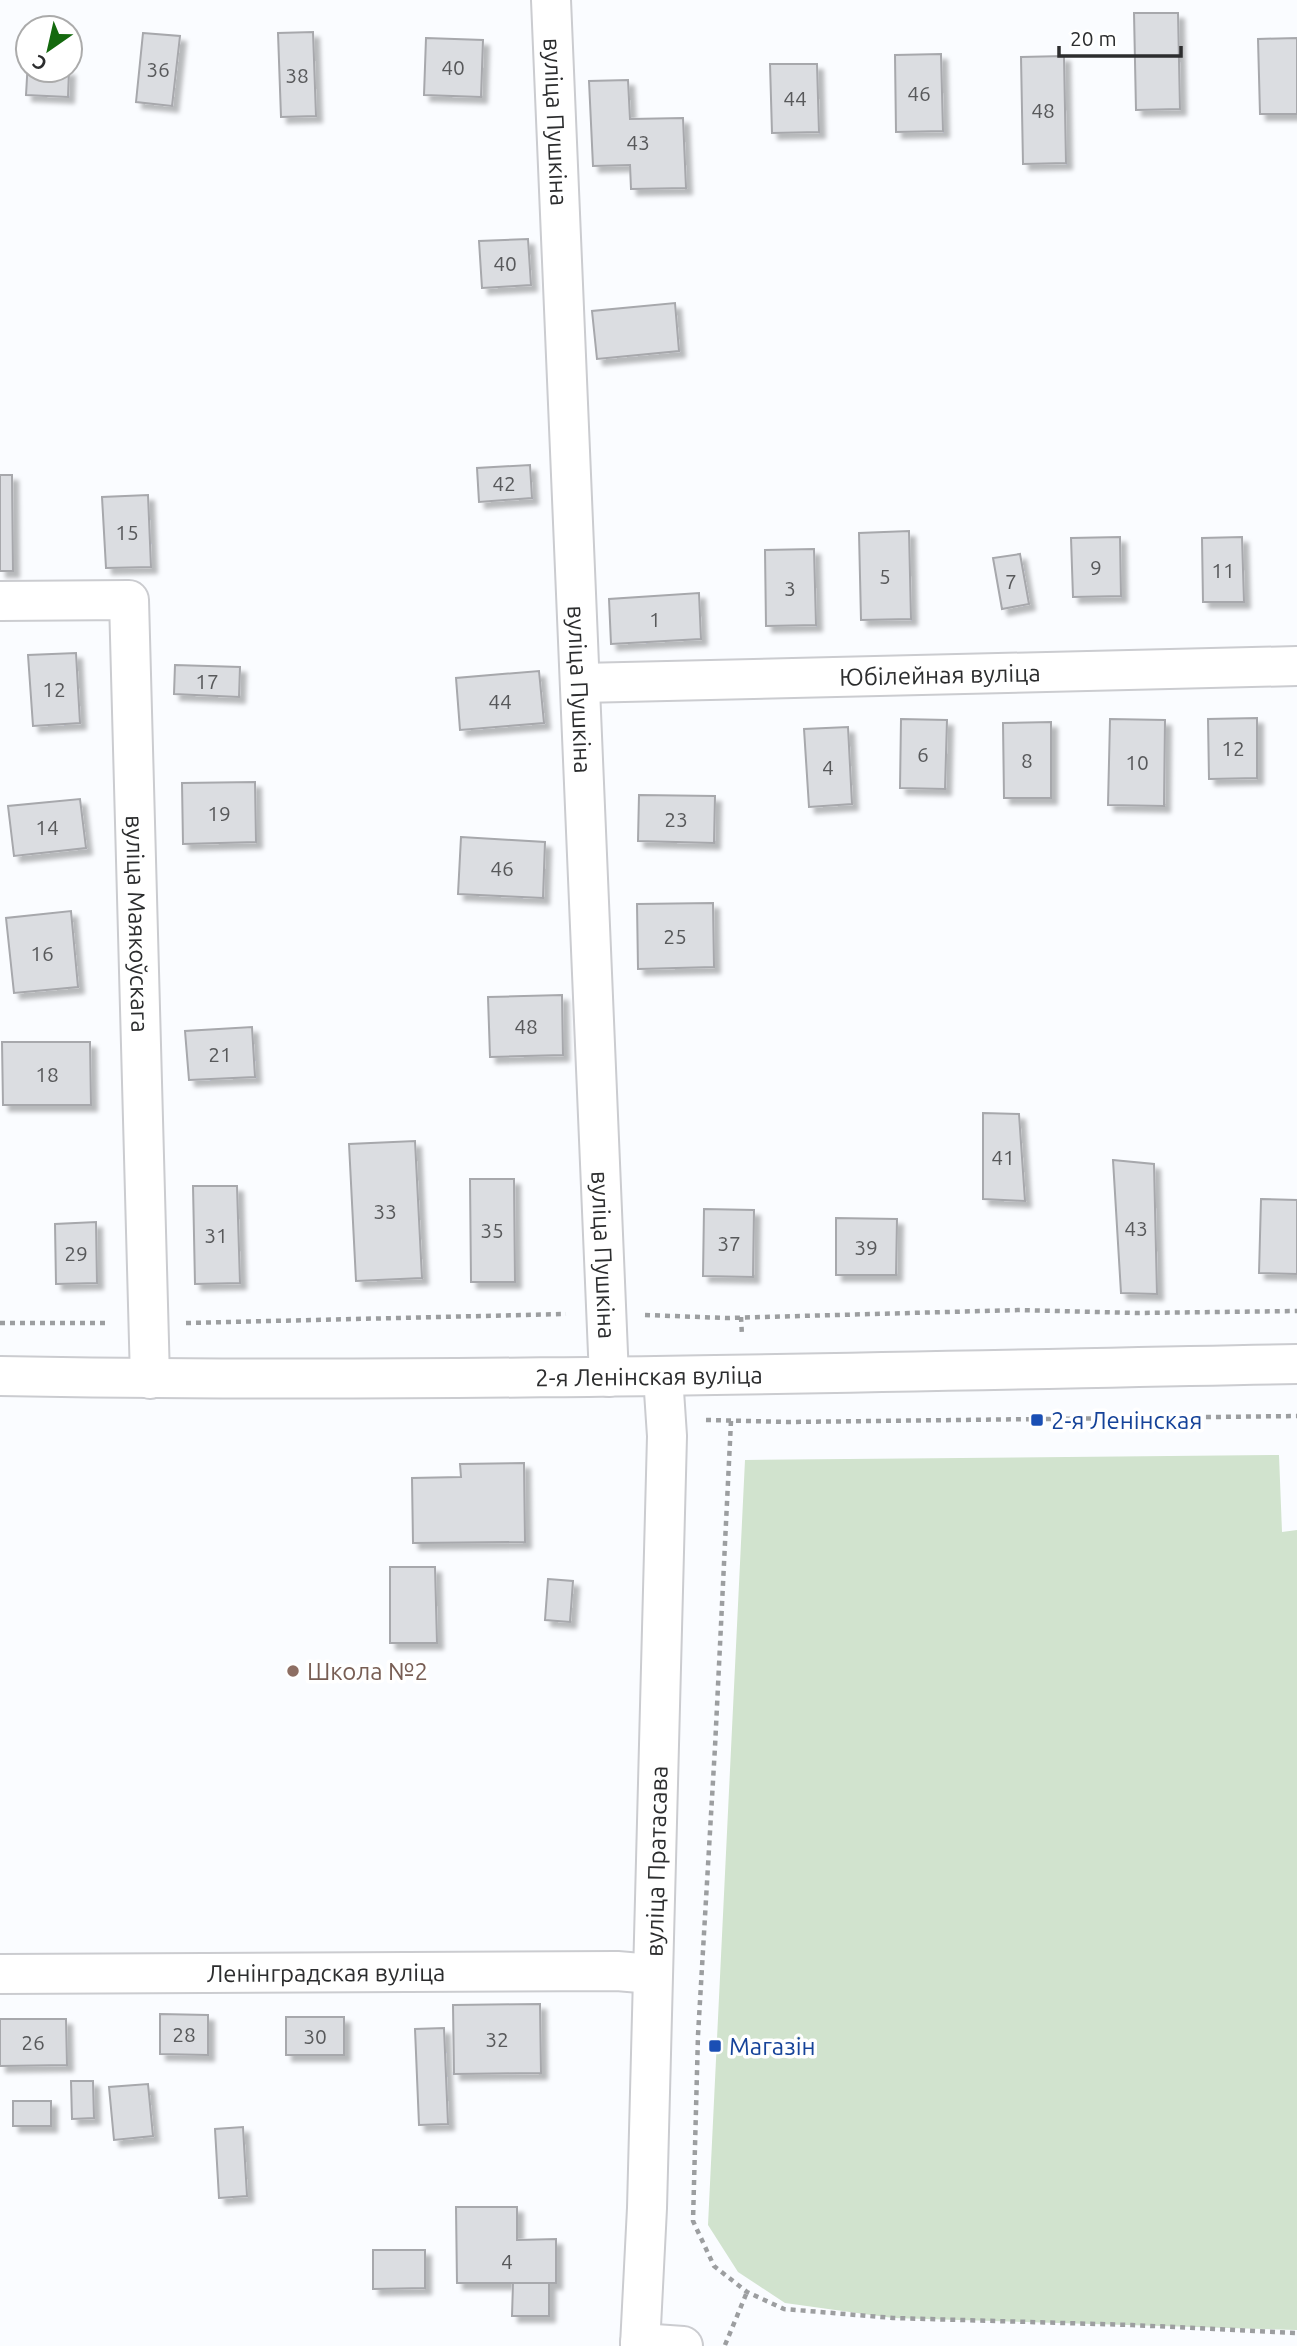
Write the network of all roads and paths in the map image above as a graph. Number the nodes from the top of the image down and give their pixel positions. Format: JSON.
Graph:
{"nodes":[{"id":1,"x":551,"y":0,"type":"edge"},
{"id":2,"x":0,"y":601,"type":"edge"},
{"id":3,"x":1297,"y":666,"type":"edge"},
{"id":4,"x":581,"y":683,"type":"junction"},
{"id":5,"x":1297,"y":1311,"type":"edge"},
{"id":6,"x":607,"y":1313,"type":"junction"},
{"id":7,"x":0,"y":1323,"type":"edge"},
{"id":8,"x":148,"y":1324,"type":"junction"},
{"id":9,"x":1297,"y":1364,"type":"edge"},
{"id":10,"x":0,"y":1376,"type":"edge"},
{"id":11,"x":663,"y":1376,"type":"junction"},
{"id":12,"x":609,"y":1377,"type":"junction"},
{"id":13,"x":150,"y":1379,"type":"junction"},
{"id":14,"x":730,"y":1421,"type":"dead end"},
{"id":15,"x":0,"y":1973,"type":"edge"},
{"id":16,"x":652,"y":1974,"type":"junction"},
{"id":17,"x":747,"y":2292,"type":"junction"},
{"id":18,"x":1297,"y":2333,"type":"edge"},
{"id":19,"x":640,"y":2345,"type":"edge"},
{"id":20,"x":683,"y":2346,"type":"edge"},
{"id":21,"x":725,"y":2346,"type":"edge"}],
"edges":[{"from":1,"to":4,"type":"street","name":"вуліца Пушкіна"},
{"from":2,"to":8,"type":"street","name":"вуліца Маякоўскага"},
{"from":3,"to":4,"type":"street","name":"Юбілейная вуліца"},
{"from":4,"to":6,"type":"street","name":"вуліца Пушкіна"},
{"from":5,"to":6,"type":"path"},
{"from":6,"to":8,"type":"path"},
{"from":6,"to":12,"type":"street","name":"вуліца Пушкіна"},
{"from":7,"to":8,"type":"path"},
{"from":8,"to":13,"type":"street","name":"вуліца Маякоўскага"},
{"from":9,"to":11,"type":"street","name":"2-я Ленінская вуліца"},
{"from":10,"to":13,"type":"street","name":"2-я Ленінская вуліца"},
{"from":11,"to":12,"type":"street","name":"2-я Ленінская вуліца"},
{"from":11,"to":16,"type":"street","name":"вуліца Пратасава"},
{"from":12,"to":13,"type":"street","name":"2-я Ленінская вуліца"},
{"from":14,"to":17,"type":"path"},
{"from":15,"to":16,"type":"street","name":"Ленінградская вуліца"},
{"from":16,"to":19,"type":"street","name":"вуліца Пратасава"},
{"from":17,"to":18,"type":"path"},
{"from":17,"to":21,"type":"path"},
{"from":19,"to":20,"type":"street"}]}
